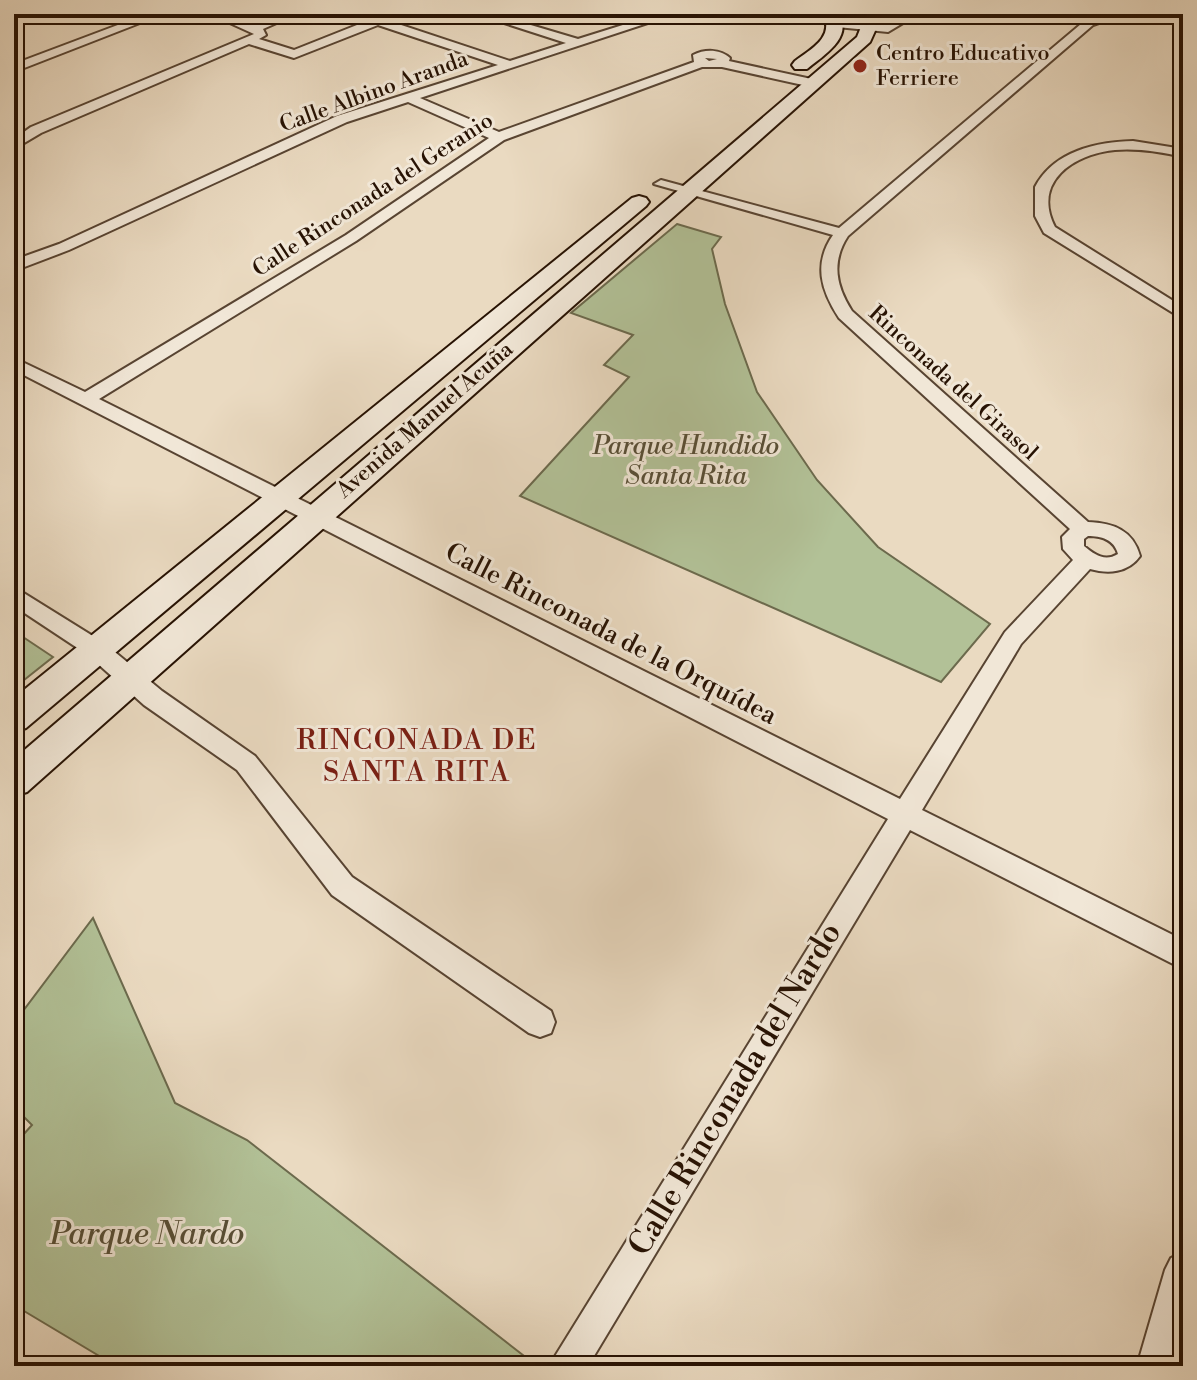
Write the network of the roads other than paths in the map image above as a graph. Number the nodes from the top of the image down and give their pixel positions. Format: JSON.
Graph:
{"nodes":[{"id":1,"x":157,"y":14,"type":"edge"},
{"id":2,"x":216,"y":14,"type":"edge"},
{"id":3,"x":291,"y":14,"type":"edge"},
{"id":4,"x":357,"y":14,"type":"edge"},
{"id":5,"x":482,"y":14,"type":"edge"},
{"id":6,"x":669,"y":14,"type":"edge"},
{"id":7,"x":912,"y":14,"type":"edge"},
{"id":8,"x":1051,"y":14,"type":"edge"},
{"id":9,"x":1113,"y":16,"type":"dead end"},
{"id":10,"x":619,"y":17,"type":"dead end"},
{"id":11,"x":834,"y":19,"type":"edge"},
{"id":12,"x":378,"y":21,"type":"junction"},
{"id":13,"x":869,"y":22,"type":"edge"},
{"id":14,"x":640,"y":23,"type":"junction"},
{"id":15,"x":1089,"y":23,"type":"junction"},
{"id":16,"x":888,"y":29,"type":"junction"},
{"id":17,"x":254,"y":34,"type":"junction"},
{"id":18,"x":578,"y":43,"type":"junction"},
{"id":19,"x":838,"y":61,"type":"junction"},
{"id":20,"x":510,"y":65,"type":"junction"},
{"id":21,"x":14,"y":68,"type":"edge"},
{"id":22,"x":799,"y":80,"type":"junction"},
{"id":23,"x":409,"y":98,"type":"junction"},
{"id":24,"x":499,"y":137,"type":"junction"},
{"id":25,"x":14,"y":145,"type":"edge"},
{"id":26,"x":1183,"y":153,"type":"edge"},
{"id":27,"x":674,"y":187,"type":"junction"},
{"id":28,"x":842,"y":233,"type":"junction"},
{"id":29,"x":14,"y":266,"type":"edge"},
{"id":30,"x":1183,"y":314,"type":"edge"},
{"id":31,"x":14,"y":363,"type":"edge"},
{"id":32,"x":86,"y":399,"type":"junction"},
{"id":33,"x":283,"y":499,"type":"junction"},
{"id":34,"x":316,"y":516,"type":"junction"},
{"id":35,"x":1083,"y":529,"type":"junction"},
{"id":36,"x":1086,"y":560,"type":"junction"},
{"id":37,"x":14,"y":595,"type":"edge"},
{"id":38,"x":96,"y":649,"type":"junction"},
{"id":39,"x":130,"y":679,"type":"junction"},
{"id":40,"x":14,"y":718,"type":"edge"},
{"id":41,"x":14,"y":781,"type":"edge"},
{"id":42,"x":903,"y":813,"type":"junction"},
{"id":43,"x":1183,"y":955,"type":"edge"},
{"id":44,"x":540,"y":1022,"type":"dead end"},
{"id":45,"x":1183,"y":1270,"type":"edge"},
{"id":46,"x":567,"y":1366,"type":"edge"},
{"id":47,"x":1155,"y":1366,"type":"edge"}],
"edges":[{"from":1,"to":21,"type":"street"},
{"from":2,"to":17,"type":"street"},
{"from":3,"to":17,"type":"street"},
{"from":4,"to":12,"type":"street"},
{"from":5,"to":18,"type":"street"},
{"from":6,"to":14,"type":"street","name":"Calle Albino Aranda"},
{"from":7,"to":16,"type":"street"},
{"from":8,"to":15,"type":"street"},
{"from":9,"to":15,"type":"street"},
{"from":10,"to":14,"type":"street"},
{"from":11,"to":13,"type":"street"},
{"from":11,"to":22,"type":"street","name":"Avenida Manuel Acuña"},
{"from":12,"to":17,"type":"street"},
{"from":12,"to":20,"type":"street"},
{"from":13,"to":16,"type":"street"},
{"from":13,"to":19,"type":"street"},
{"from":14,"to":18,"type":"street","name":"Calle Albino Aranda"},
{"from":15,"to":28,"type":"street","name":"Rinconada del Girasol"},
{"from":16,"to":19,"type":"street"},
{"from":17,"to":25,"type":"street"},
{"from":18,"to":20,"type":"street","name":"Calle Albino Aranda"},
{"from":19,"to":22,"type":"street","name":"Avenida Manuel Acuña"},
{"from":20,"to":23,"type":"street","name":"Calle Albino Aranda"},
{"from":22,"to":24,"type":"street","name":"Calle Rinconada del Geranio"},
{"from":22,"to":27,"type":"street","name":"Avenida Manuel Acuña"},
{"from":23,"to":24,"type":"street"},
{"from":23,"to":29,"type":"street","name":"Calle Albino Aranda"},
{"from":24,"to":32,"type":"street","name":"Calle Rinconada del Geranio"},
{"from":26,"to":30,"type":"street"},
{"from":27,"to":28,"type":"street"},
{"from":27,"to":33,"type":"street","name":"Avenida Manuel Acuña"},
{"from":27,"to":34,"type":"street","name":"Avenida Manuel Acuña"},
{"from":28,"to":35,"type":"street","name":"Rinconada del Girasol"},
{"from":31,"to":32,"type":"street","name":"Calle Rinconada de la Orquídea"},
{"from":32,"to":33,"type":"street","name":"Calle Rinconada de la Orquídea"},
{"from":33,"to":34,"type":"street","name":"Calle Rinconada de la Orquídea"},
{"from":33,"to":38,"type":"street","name":"Avenida Manuel Acuña"},
{"from":34,"to":39,"type":"street","name":"Avenida Manuel Acuña"},
{"from":34,"to":42,"type":"street","name":"Calle Rinconada de la Orquídea"},
{"from":35,"to":36,"type":"street"},
{"from":35,"to":36,"type":"street"},
{"from":36,"to":42,"type":"street","name":"Calle Rinconada del Nardo"},
{"from":37,"to":38,"type":"street"},
{"from":38,"to":39,"type":"street"},
{"from":38,"to":40,"type":"street","name":"Avenida Manuel Acuña"},
{"from":39,"to":41,"type":"street","name":"Avenida Manuel Acuña"},
{"from":39,"to":44,"type":"street"},
{"from":42,"to":43,"type":"street","name":"Calle Rinconada de la Orquídea"},
{"from":42,"to":46,"type":"street","name":"Calle Rinconada del Nardo"},
{"from":45,"to":47,"type":"street"}]}
